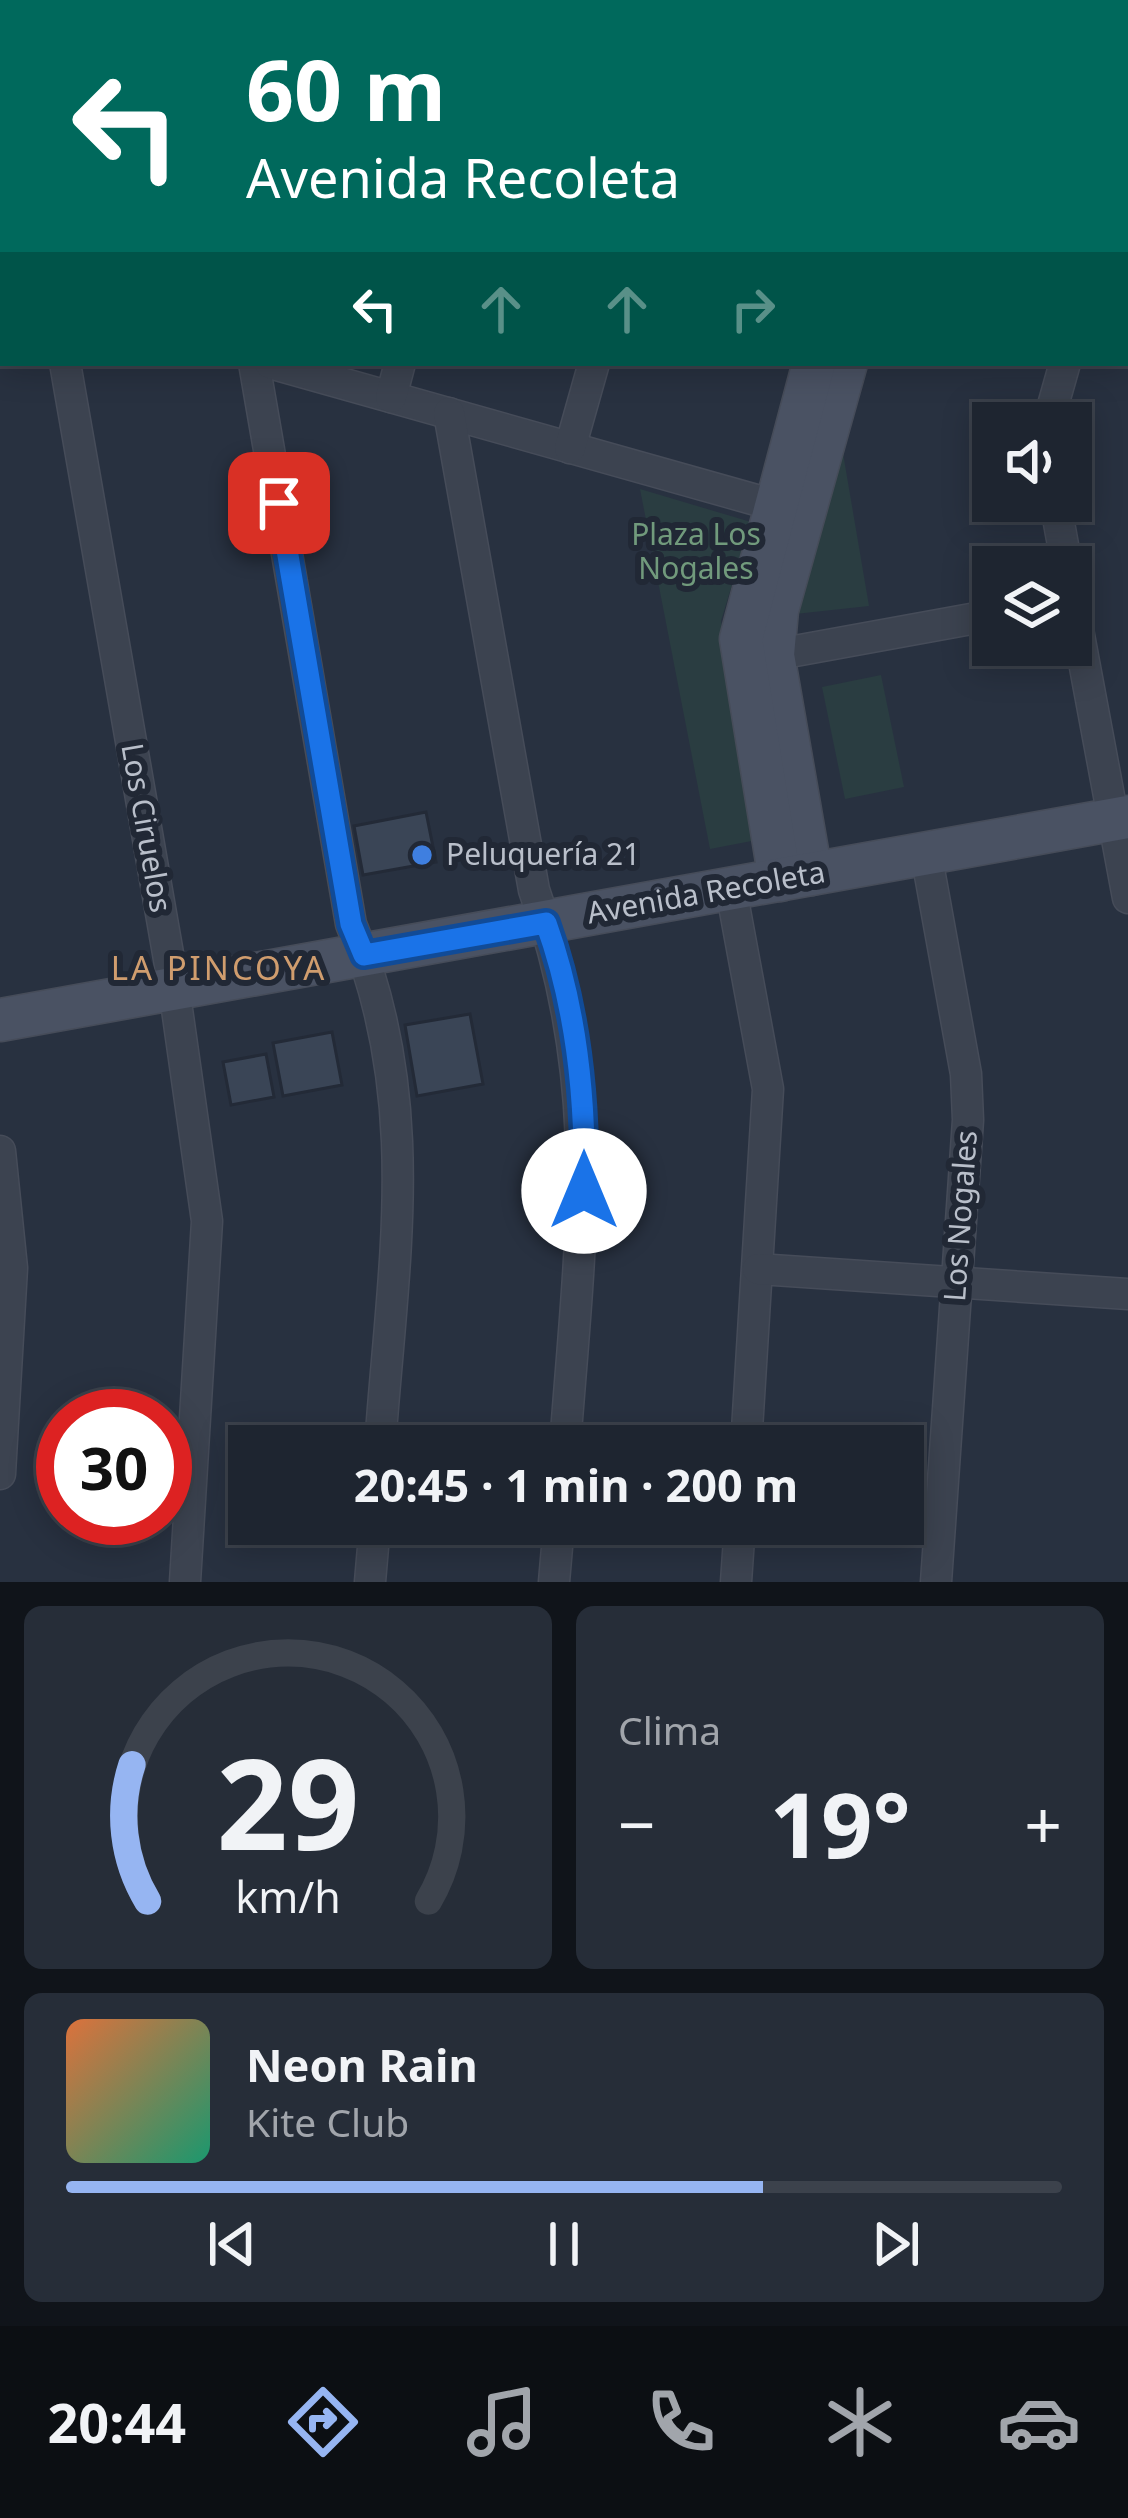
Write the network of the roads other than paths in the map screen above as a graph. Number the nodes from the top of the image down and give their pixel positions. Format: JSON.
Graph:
{"nodes":[{"id":1,"x":66,"y":366,"type":"edge"},
{"id":2,"x":255,"y":366,"type":"edge"},
{"id":3,"x":281,"y":366,"type":"edge"},
{"id":4,"x":399,"y":366,"type":"edge"},
{"id":5,"x":593,"y":366,"type":"edge"},
{"id":6,"x":813,"y":366,"type":"edge"},
{"id":7,"x":845,"y":366,"type":"edge"},
{"id":8,"x":1064,"y":366,"type":"edge"},
{"id":9,"x":391,"y":397,"type":"junction"},
{"id":10,"x":1054,"y":402,"type":"edge"},
{"id":11,"x":449,"y":413,"type":"junction"},
{"id":12,"x":570,"y":448,"type":"junction"},
{"id":13,"x":789,"y":509,"type":"junction"},
{"id":14,"x":972,"y":619,"type":"edge"},
{"id":15,"x":773,"y":655,"type":"junction"},
{"id":16,"x":1087,"y":666,"type":"edge"},
{"id":17,"x":1121,"y":819,"type":"edge"},
{"id":18,"x":926,"y":853,"type":"junction"},
{"id":19,"x":795,"y":877,"type":"junction"},
{"id":20,"x":731,"y":889,"type":"junction"},
{"id":21,"x":1128,"y":898,"type":"edge"},
{"id":22,"x":546,"y":923,"type":"junction"},
{"id":23,"x":364,"y":955,"type":"junction"},
{"id":24,"x":174,"y":988,"type":"junction"},
{"id":25,"x":0,"y":1020,"type":"edge"},
{"id":26,"x":0,"y":1151,"type":"edge"},
{"id":27,"x":758,"y":1270,"type":"junction"},
{"id":28,"x":957,"y":1282,"type":"junction"},
{"id":29,"x":1128,"y":1294,"type":"edge"},
{"id":30,"x":381,"y":1425,"type":"edge"},
{"id":31,"x":566,"y":1425,"type":"edge"},
{"id":32,"x":747,"y":1425,"type":"edge"},
{"id":33,"x":0,"y":1474,"type":"edge"},
{"id":34,"x":373,"y":1545,"type":"edge"},
{"id":35,"x":557,"y":1545,"type":"edge"},
{"id":36,"x":739,"y":1545,"type":"edge"},
{"id":37,"x":185,"y":1582,"type":"edge"},
{"id":38,"x":370,"y":1582,"type":"edge"},
{"id":39,"x":554,"y":1582,"type":"edge"},
{"id":40,"x":736,"y":1582,"type":"edge"},
{"id":41,"x":936,"y":1582,"type":"edge"}],
"edges":[{"from":1,"to":24,"type":"street","name":"Los Ciruelos"},
{"from":2,"to":23,"type":"street"},
{"from":3,"to":9,"type":"street"},
{"from":4,"to":9,"type":"street"},
{"from":5,"to":12,"type":"street"},
{"from":6,"to":13,"type":"street"},
{"from":7,"to":13,"type":"street"},
{"from":8,"to":10,"type":"street"},
{"from":9,"to":11,"type":"street"},
{"from":11,"to":12,"type":"street"},
{"from":11,"to":22,"type":"street"},
{"from":12,"to":13,"type":"street"},
{"from":13,"to":15,"type":"street"},
{"from":13,"to":19,"type":"street"},
{"from":14,"to":15,"type":"street"},
{"from":15,"to":19,"type":"street"},
{"from":16,"to":17,"type":"street"},
{"from":17,"to":18,"type":"street","name":"Avenida Recoleta"},
{"from":17,"to":21,"type":"street"},
{"from":18,"to":19,"type":"street","name":"Avenida Recoleta"},
{"from":18,"to":28,"type":"street","name":"Los Nogales"},
{"from":19,"to":20,"type":"street","name":"Avenida Recoleta"},
{"from":20,"to":22,"type":"street","name":"Avenida Recoleta"},
{"from":20,"to":27,"type":"street"},
{"from":22,"to":23,"type":"street","name":"Avenida Recoleta"},
{"from":22,"to":31,"type":"street"},
{"from":23,"to":24,"type":"street","name":"Avenida Recoleta"},
{"from":23,"to":30,"type":"street"},
{"from":24,"to":25,"type":"street","name":"Avenida Recoleta"},
{"from":24,"to":37,"type":"street","name":"Los Ciruelos"},
{"from":26,"to":33,"type":"street"},
{"from":27,"to":28,"type":"street"},
{"from":27,"to":32,"type":"street"},
{"from":28,"to":29,"type":"street"},
{"from":28,"to":41,"type":"street","name":"Los Nogales"},
{"from":34,"to":38,"type":"street"},
{"from":35,"to":39,"type":"street"},
{"from":36,"to":40,"type":"street"}]}
